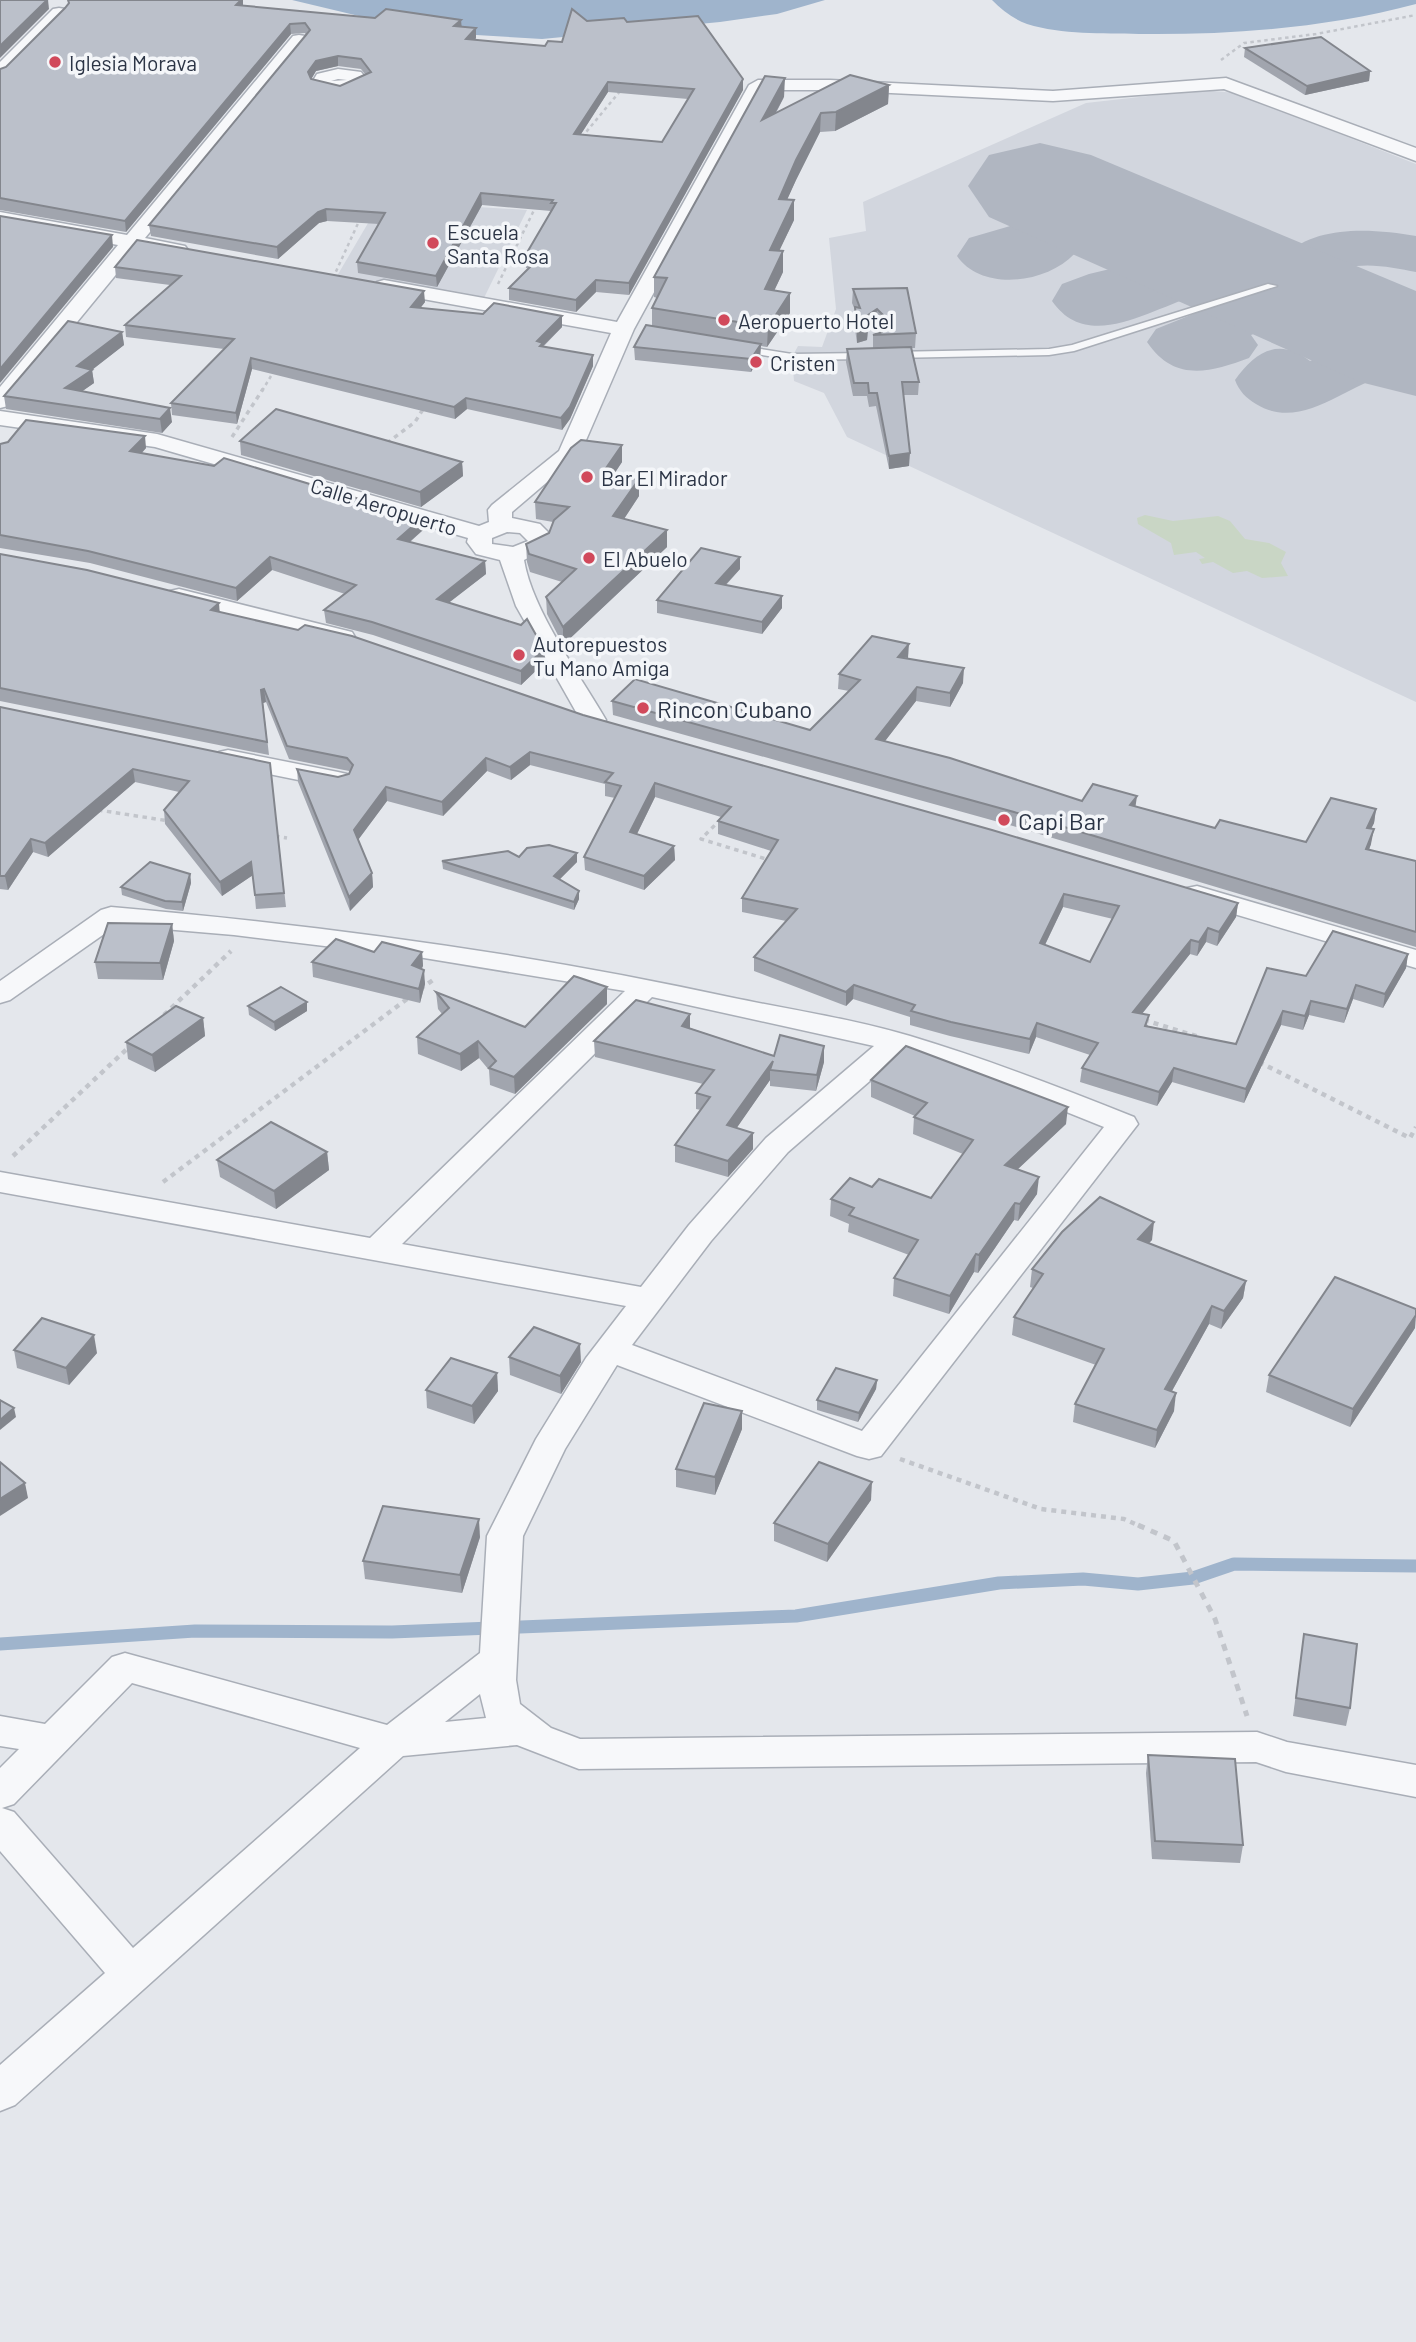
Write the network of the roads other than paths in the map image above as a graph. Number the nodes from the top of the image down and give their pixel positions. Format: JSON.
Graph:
{"nodes":[{"id":1,"x":59,"y":13,"type":"edge"},
{"id":2,"x":299,"y":40,"type":"edge"},
{"id":3,"x":273,"y":71,"type":"junction"},
{"id":4,"x":0,"y":72,"type":"edge"},
{"id":5,"x":338,"y":74,"type":"dead end"},
{"id":6,"x":1416,"y":155,"type":"edge"},
{"id":7,"x":0,"y":218,"type":"edge"},
{"id":8,"x":131,"y":242,"type":"junction"},
{"id":9,"x":199,"y":253,"type":"edge"},
{"id":10,"x":359,"y":282,"type":"edge"},
{"id":11,"x":1272,"y":286,"type":"dead end"},
{"id":12,"x":630,"y":330,"type":"junction"},
{"id":13,"x":875,"y":344,"type":"edge"},
{"id":14,"x":727,"y":346,"type":"edge"},
{"id":15,"x":807,"y":357,"type":"junction"},
{"id":16,"x":0,"y":401,"type":"edge"},
{"id":17,"x":10,"y":426,"type":"edge"},
{"id":18,"x":491,"y":530,"type":"junction"},
{"id":19,"x":511,"y":555,"type":"junction"},
{"id":20,"x":154,"y":590,"type":"edge"},
{"id":21,"x":363,"y":642,"type":"edge"},
{"id":22,"x":555,"y":707,"type":"edge"},
{"id":23,"x":593,"y":720,"type":"junction"},
{"id":24,"x":620,"y":728,"type":"edge"},
{"id":25,"x":203,"y":752,"type":"edge"},
{"id":26,"x":339,"y":780,"type":"edge"},
{"id":27,"x":1170,"y":886,"type":"edge"},
{"id":28,"x":1416,"y":959,"type":"edge"},
{"id":29,"x":646,"y":987,"type":"junction"},
{"id":30,"x":0,"y":995,"type":"edge"},
{"id":31,"x":897,"y":1041,"type":"junction"},
{"id":32,"x":5,"y":1171,"type":"edge"},
{"id":33,"x":377,"y":1250,"type":"junction"},
{"id":34,"x":647,"y":1298,"type":"junction"},
{"id":35,"x":610,"y":1350,"type":"junction"},
{"id":36,"x":499,"y":1658,"type":"junction"},
{"id":37,"x":524,"y":1729,"type":"junction"},
{"id":38,"x":0,"y":1731,"type":"edge"},
{"id":39,"x":52,"y":1740,"type":"junction"},
{"id":40,"x":393,"y":1742,"type":"junction"},
{"id":41,"x":1416,"y":1781,"type":"edge"},
{"id":42,"x":0,"y":1793,"type":"edge"},
{"id":43,"x":0,"y":1823,"type":"edge"},
{"id":44,"x":131,"y":1975,"type":"junction"},
{"id":45,"x":0,"y":2092,"type":"edge"}],
"edges":[{"from":1,"to":4,"type":"street"},
{"from":2,"to":3,"type":"street"},
{"from":3,"to":5,"type":"street"},
{"from":3,"to":8,"type":"street"},
{"from":6,"to":12,"type":"street"},
{"from":7,"to":8,"type":"street"},
{"from":8,"to":9,"type":"street"},
{"from":8,"to":16,"type":"street"},
{"from":10,"to":12,"type":"street"},
{"from":11,"to":15,"type":"lane"},
{"from":12,"to":18,"type":"street"},
{"from":13,"to":15,"type":"lane"},
{"from":14,"to":15,"type":"lane"},
{"from":17,"to":18,"type":"street","name":"Calle Aeropuerto"},
{"from":18,"to":19,"type":"street"},
{"from":18,"to":19,"type":"street","name":"Calle Aeropuerto"},
{"from":19,"to":23,"type":"street"},
{"from":20,"to":21,"type":"street"},
{"from":22,"to":23,"type":"street"},
{"from":23,"to":24,"type":"street"},
{"from":25,"to":26,"type":"street"},
{"from":27,"to":28,"type":"street"},
{"from":29,"to":30,"type":"street"},
{"from":29,"to":31,"type":"street"},
{"from":29,"to":33,"type":"street"},
{"from":31,"to":34,"type":"street"},
{"from":31,"to":35,"type":"street"},
{"from":32,"to":33,"type":"street"},
{"from":33,"to":34,"type":"street"},
{"from":34,"to":35,"type":"street"},
{"from":35,"to":36,"type":"street"},
{"from":36,"to":37,"type":"street"},
{"from":36,"to":40,"type":"street"},
{"from":37,"to":40,"type":"street"},
{"from":37,"to":41,"type":"street"},
{"from":38,"to":39,"type":"street"},
{"from":39,"to":40,"type":"street"},
{"from":39,"to":42,"type":"street"},
{"from":40,"to":44,"type":"street"},
{"from":43,"to":44,"type":"street"},
{"from":44,"to":45,"type":"street"}]}
